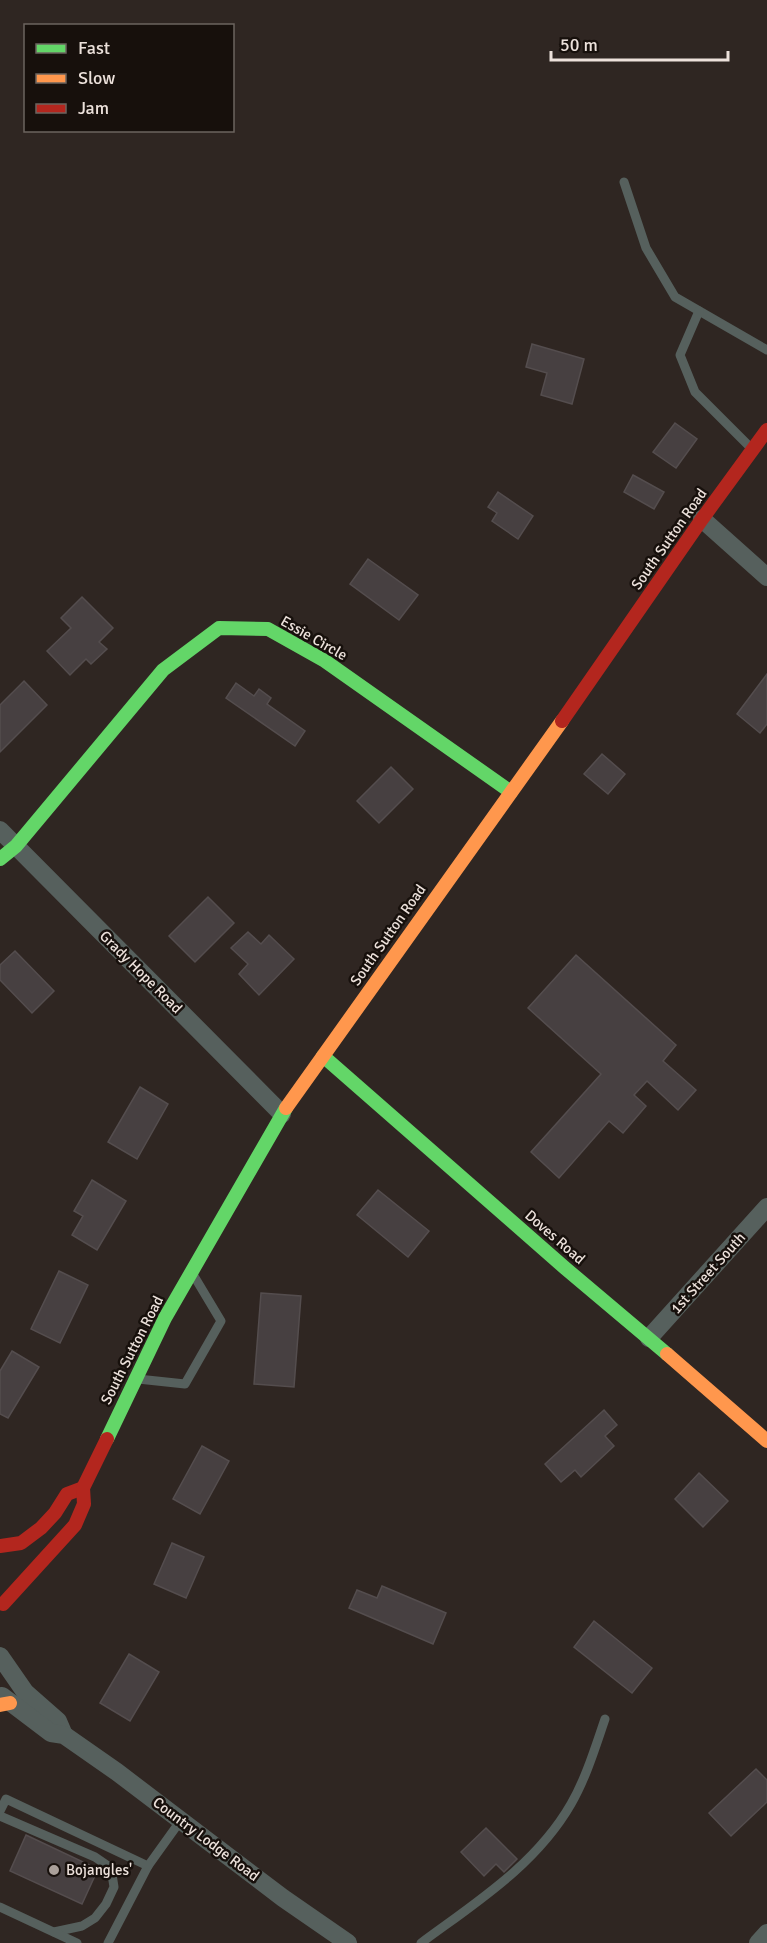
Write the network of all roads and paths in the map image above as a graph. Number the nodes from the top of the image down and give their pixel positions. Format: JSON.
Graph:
{"nodes":[{"id":1,"x":624,"y":182,"type":"dead end"},
{"id":2,"x":699,"y":311,"type":"junction"},
{"id":3,"x":767,"y":350,"type":"edge"},
{"id":4,"x":767,"y":430,"type":"edge"},
{"id":5,"x":752,"y":449,"type":"junction"},
{"id":6,"x":702,"y":519,"type":"junction"},
{"id":7,"x":767,"y":577,"type":"edge"},
{"id":8,"x":511,"y":792,"type":"junction"},
{"id":9,"x":0,"y":830,"type":"edge"},
{"id":10,"x":16,"y":846,"type":"junction"},
{"id":11,"x":0,"y":859,"type":"edge"},
{"id":12,"x":323,"y":1056,"type":"junction"},
{"id":13,"x":282,"y":1114,"type":"junction"},
{"id":14,"x":767,"y":1207,"type":"edge"},
{"id":15,"x":192,"y":1272,"type":"junction"},
{"id":16,"x":649,"y":1338,"type":"junction"},
{"id":17,"x":135,"y":1379,"type":"junction"},
{"id":18,"x":767,"y":1441,"type":"edge"},
{"id":19,"x":83,"y":1488,"type":"junction"},
{"id":20,"x":0,"y":1546,"type":"edge"},
{"id":21,"x":0,"y":1586,"type":"edge"},
{"id":22,"x":0,"y":1656,"type":"edge"},
{"id":23,"x":3,"y":1701,"type":"edge"},
{"id":24,"x":605,"y":1719,"type":"dead end"},
{"id":25,"x":64,"y":1735,"type":"junction"},
{"id":26,"x":0,"y":1811,"type":"edge"},
{"id":27,"x":0,"y":1816,"type":"edge"},
{"id":28,"x":181,"y":1820,"type":"junction"},
{"id":29,"x":148,"y":1866,"type":"junction"},
{"id":30,"x":0,"y":1907,"type":"edge"},
{"id":31,"x":54,"y":1932,"type":"junction"},
{"id":32,"x":767,"y":1933,"type":"edge"},
{"id":33,"x":77,"y":1943,"type":"edge"},
{"id":34,"x":108,"y":1943,"type":"edge"},
{"id":35,"x":348,"y":1943,"type":"edge"},
{"id":36,"x":421,"y":1943,"type":"edge"},
{"id":37,"x":758,"y":1943,"type":"edge"}],
"edges":[{"from":1,"to":2,"type":"lane"},
{"from":2,"to":3,"type":"lane"},
{"from":2,"to":5,"type":"lane"},
{"from":4,"to":5,"type":"main road","name":"South Sutton Road"},
{"from":5,"to":6,"type":"main road","name":"South Sutton Road"},
{"from":6,"to":7,"type":"street"},
{"from":6,"to":8,"type":"main road","name":"South Sutton Road"},
{"from":8,"to":10,"type":"main road","name":"Essie Circle"},
{"from":8,"to":12,"type":"main road","name":"South Sutton Road"},
{"from":9,"to":10,"type":"street","name":"Grady Hope Road"},
{"from":10,"to":11,"type":"main road","name":"Essie Circle"},
{"from":10,"to":13,"type":"street","name":"Grady Hope Road"},
{"from":12,"to":13,"type":"main road","name":"South Sutton Road"},
{"from":12,"to":16,"type":"main road","name":"Doves Road"},
{"from":13,"to":15,"type":"main road","name":"South Sutton Road"},
{"from":14,"to":16,"type":"street","name":"1st Street South"},
{"from":15,"to":17,"type":"main road","name":"South Sutton Road"},
{"from":15,"to":17,"type":"lane"},
{"from":16,"to":18,"type":"main road","name":"Doves Road"},
{"from":17,"to":19,"type":"main road","name":"South Sutton Road"},
{"from":19,"to":20,"type":"main road","name":"South Sutton Road"},
{"from":19,"to":21,"type":"main road","name":"South Sutton Road"},
{"from":22,"to":25,"type":"street","name":"Country Lodge Road"},
{"from":23,"to":25,"type":"street","name":"Country Lodge Road"},
{"from":24,"to":36,"type":"lane"},
{"from":25,"to":28,"type":"street","name":"Country Lodge Road"},
{"from":26,"to":29,"type":"lane"},
{"from":27,"to":31,"type":"lane"},
{"from":28,"to":29,"type":"lane"},
{"from":28,"to":35,"type":"street","name":"Country Lodge Road"},
{"from":29,"to":34,"type":"lane"},
{"from":30,"to":31,"type":"lane"},
{"from":31,"to":33,"type":"lane"},
{"from":32,"to":37,"type":"street"}]}
